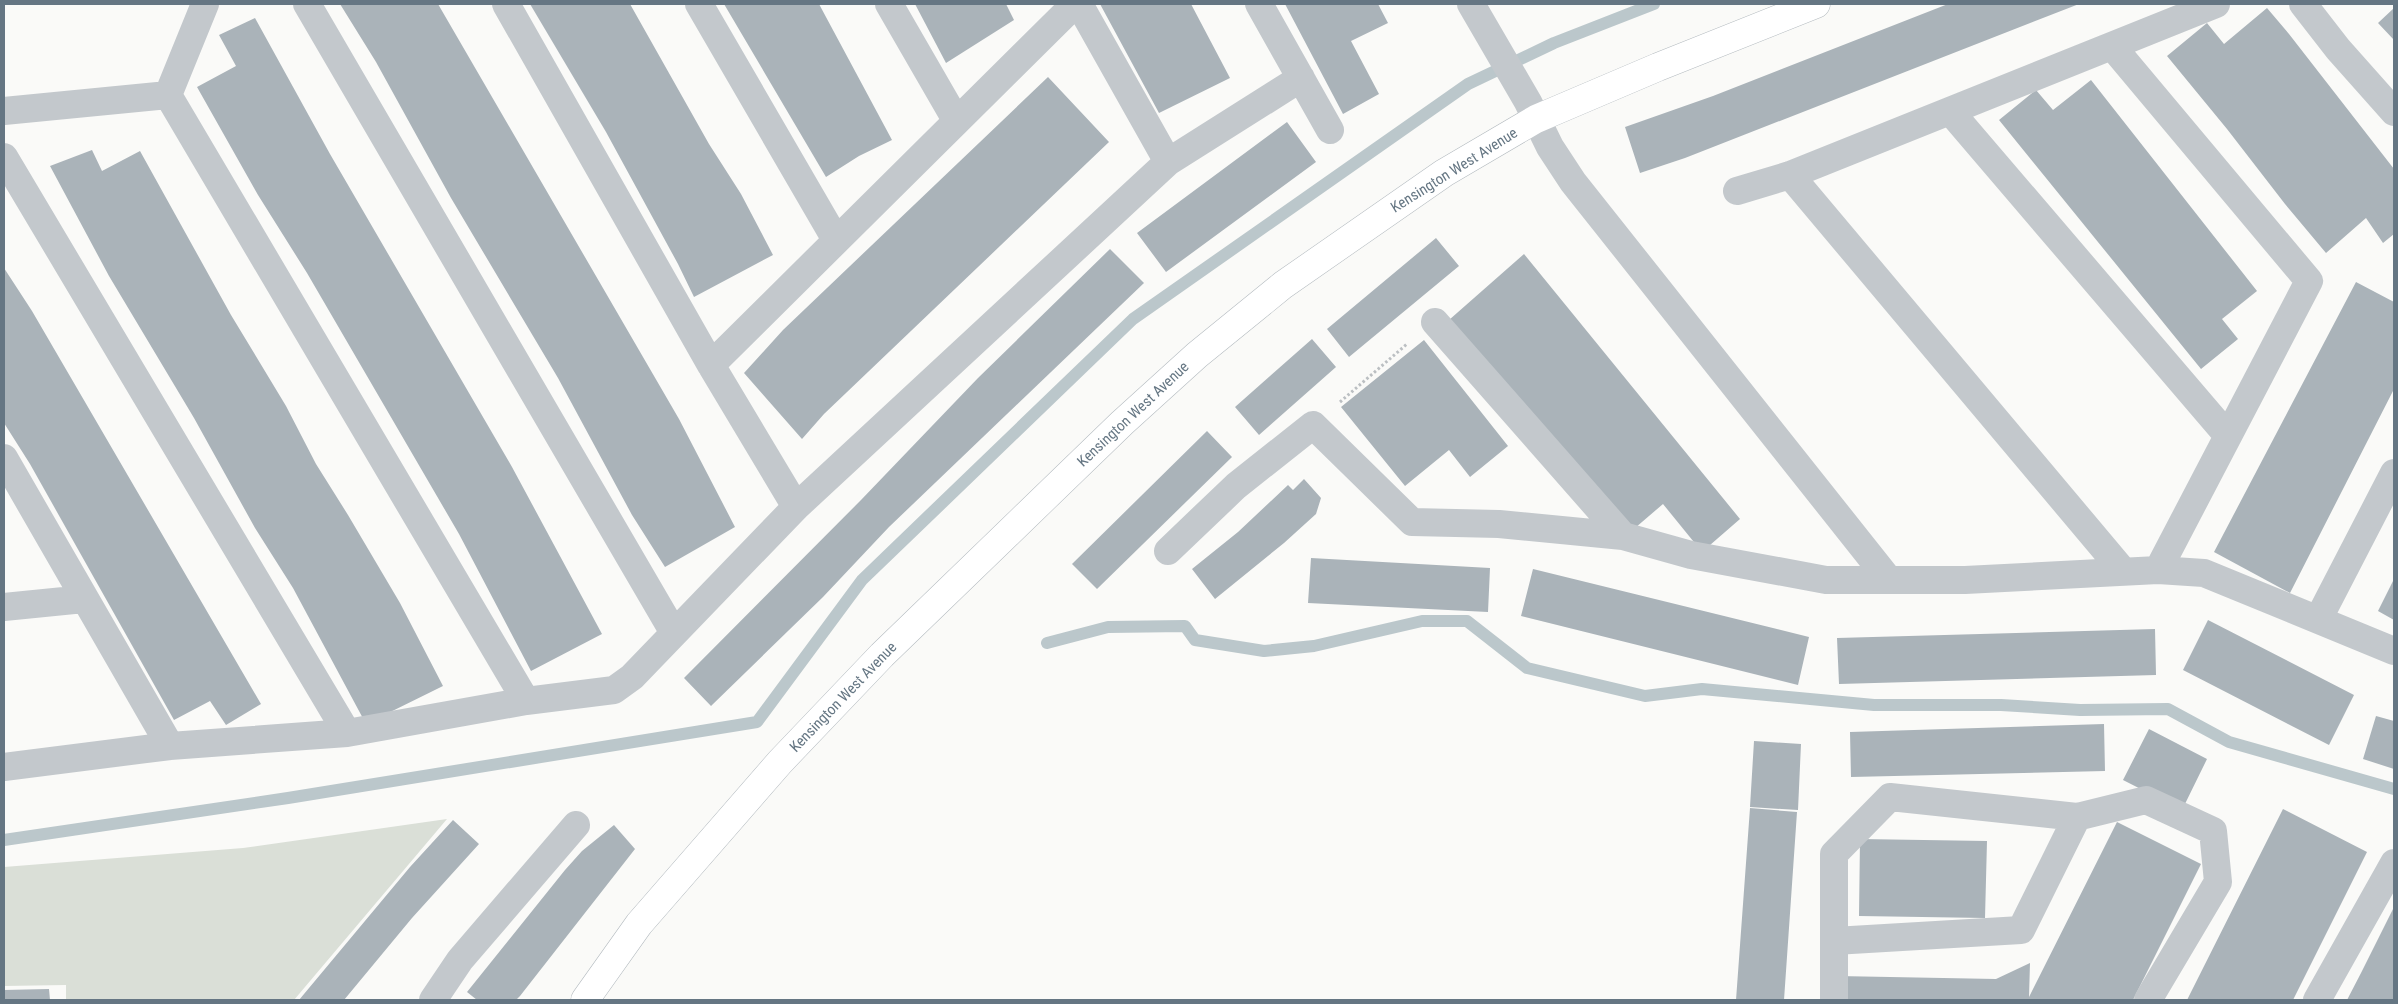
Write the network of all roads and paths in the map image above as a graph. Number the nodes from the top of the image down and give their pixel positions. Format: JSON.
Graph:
{"nodes":[{"id":1,"x":205,"y":4,"type":"edge"},
{"id":2,"x":307,"y":4,"type":"edge"},
{"id":3,"x":506,"y":4,"type":"edge"},
{"id":4,"x":699,"y":4,"type":"edge"},
{"id":5,"x":889,"y":4,"type":"edge"},
{"id":6,"x":1075,"y":4,"type":"edge"},
{"id":7,"x":1079,"y":4,"type":"edge"},
{"id":8,"x":1259,"y":4,"type":"edge"},
{"id":9,"x":1471,"y":4,"type":"edge"},
{"id":10,"x":1816,"y":4,"type":"edge"},
{"id":11,"x":2216,"y":4,"type":"edge"},
{"id":12,"x":2303,"y":4,"type":"edge"},
{"id":13,"x":2112,"y":46,"type":"junction"},
{"id":14,"x":1301,"y":78,"type":"junction"},
{"id":15,"x":168,"y":95,"type":"junction"},
{"id":16,"x":4,"y":111,"type":"edge"},
{"id":17,"x":1950,"y":111,"type":"junction"},
{"id":18,"x":2394,"y":112,"type":"edge"},
{"id":19,"x":1536,"y":119,"type":"junction"},
{"id":20,"x":956,"y":120,"type":"junction"},
{"id":21,"x":1330,"y":130,"type":"dead end"},
{"id":22,"x":4,"y":157,"type":"edge"},
{"id":23,"x":1168,"y":162,"type":"junction"},
{"id":24,"x":1790,"y":176,"type":"junction"},
{"id":25,"x":1737,"y":191,"type":"dead end"},
{"id":26,"x":836,"y":240,"type":"junction"},
{"id":27,"x":1435,"y":322,"type":"joint"},
{"id":28,"x":711,"y":365,"type":"junction"},
{"id":29,"x":1314,"y":425,"type":"junction"},
{"id":30,"x":2228,"y":436,"type":"junction"},
{"id":31,"x":4,"y":458,"type":"edge"},
{"id":32,"x":2394,"y":473,"type":"edge"},
{"id":33,"x":796,"y":507,"type":"junction"},
{"id":34,"x":1623,"y":536,"type":"junction"},
{"id":35,"x":1168,"y":551,"type":"dead end"},
{"id":36,"x":2158,"y":570,"type":"junction"},
{"id":37,"x":2123,"y":571,"type":"junction"},
{"id":38,"x":1888,"y":580,"type":"junction"},
{"id":39,"x":84,"y":599,"type":"junction"},
{"id":40,"x":4,"y":606,"type":"edge"},
{"id":41,"x":2320,"y":618,"type":"junction"},
{"id":42,"x":674,"y":633,"type":"junction"},
{"id":43,"x":2394,"y":651,"type":"edge"},
{"id":44,"x":526,"y":701,"type":"junction"},
{"id":45,"x":347,"y":733,"type":"junction"},
{"id":46,"x":170,"y":746,"type":"junction"},
{"id":47,"x":4,"y":767,"type":"edge"},
{"id":48,"x":2077,"y":817,"type":"junction"},
{"id":49,"x":576,"y":825,"type":"dead end"},
{"id":50,"x":2394,"y":863,"type":"edge"},
{"id":51,"x":1834,"y":941,"type":"junction"},
{"id":52,"x":433,"y":1000,"type":"edge"},
{"id":53,"x":585,"y":1000,"type":"edge"},
{"id":54,"x":1834,"y":1000,"type":"edge"},
{"id":55,"x":2148,"y":1000,"type":"edge"},
{"id":56,"x":2318,"y":1000,"type":"edge"}],
"edges":[{"from":1,"to":15,"type":"street"},
{"from":2,"to":42,"type":"street"},
{"from":3,"to":28,"type":"street"},
{"from":4,"to":26,"type":"street"},
{"from":5,"to":20,"type":"street"},
{"from":6,"to":20,"type":"street"},
{"from":7,"to":23,"type":"street"},
{"from":8,"to":14,"type":"street"},
{"from":9,"to":19,"type":"street"},
{"from":10,"to":19,"type":"street","name":"Kensington West Avenue"},
{"from":11,"to":13,"type":"street"},
{"from":12,"to":18,"type":"street"},
{"from":13,"to":17,"type":"street"},
{"from":13,"to":30,"type":"street"},
{"from":14,"to":21,"type":"street"},
{"from":14,"to":23,"type":"street"},
{"from":15,"to":16,"type":"street"},
{"from":15,"to":44,"type":"street"},
{"from":17,"to":24,"type":"street"},
{"from":17,"to":30,"type":"street"},
{"from":19,"to":38,"type":"street"},
{"from":19,"to":53,"type":"street","name":"Kensington West Avenue"},
{"from":20,"to":26,"type":"street"},
{"from":22,"to":45,"type":"street"},
{"from":23,"to":33,"type":"street"},
{"from":24,"to":25,"type":"street"},
{"from":24,"to":37,"type":"street"},
{"from":26,"to":28,"type":"street"},
{"from":27,"to":29,"type":"path"},
{"from":27,"to":34,"type":"street"},
{"from":28,"to":33,"type":"street"},
{"from":29,"to":34,"type":"street"},
{"from":29,"to":35,"type":"street"},
{"from":30,"to":36,"type":"street"},
{"from":31,"to":39,"type":"street"},
{"from":32,"to":41,"type":"street"},
{"from":33,"to":42,"type":"street"},
{"from":34,"to":38,"type":"street"},
{"from":36,"to":37,"type":"street"},
{"from":36,"to":41,"type":"street"},
{"from":37,"to":38,"type":"street"},
{"from":39,"to":40,"type":"street"},
{"from":39,"to":46,"type":"street"},
{"from":41,"to":43,"type":"street"},
{"from":42,"to":44,"type":"street"},
{"from":44,"to":45,"type":"street"},
{"from":45,"to":46,"type":"street"},
{"from":46,"to":47,"type":"street"},
{"from":48,"to":51,"type":"street"},
{"from":48,"to":51,"type":"street"},
{"from":48,"to":55,"type":"street"},
{"from":49,"to":52,"type":"street"},
{"from":50,"to":56,"type":"street"},
{"from":51,"to":54,"type":"street"}]}
